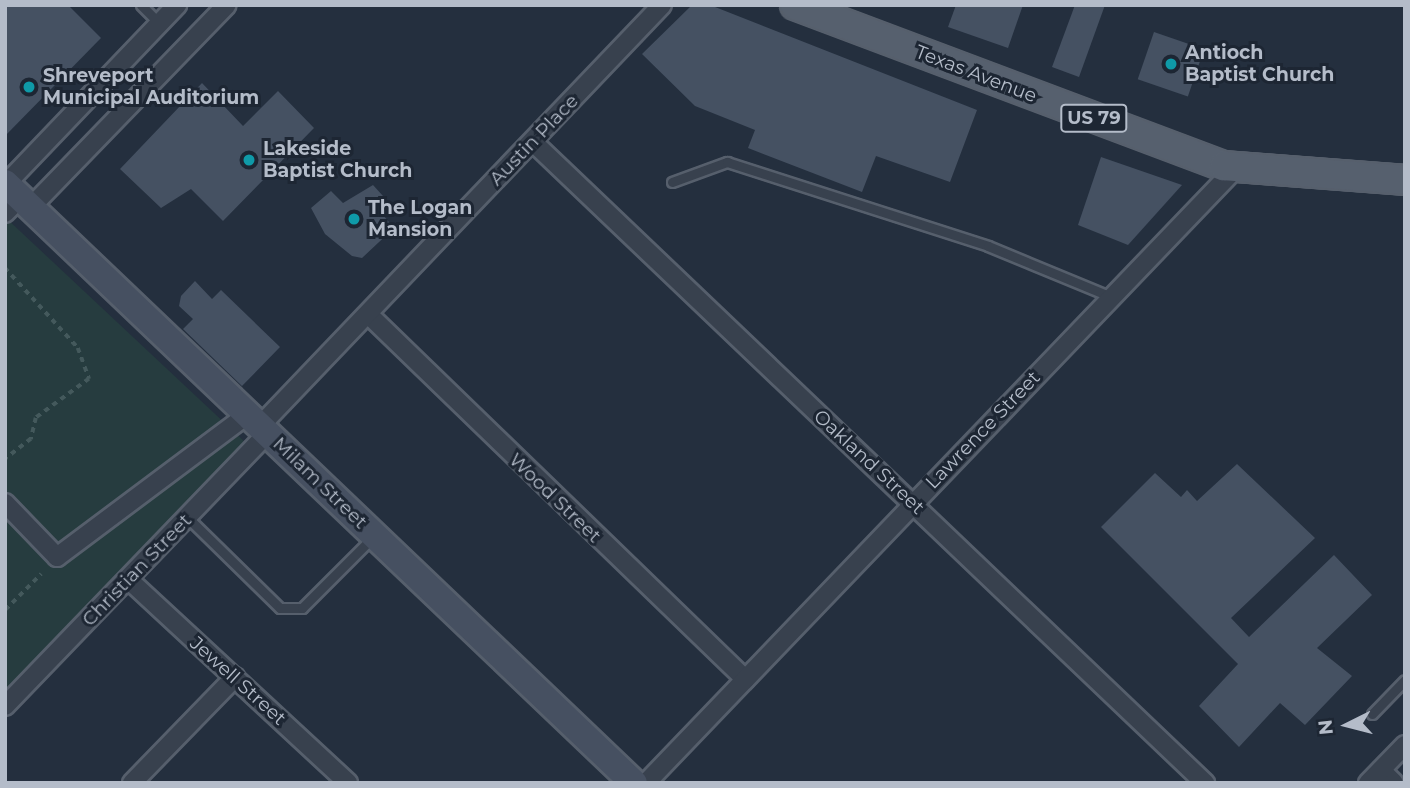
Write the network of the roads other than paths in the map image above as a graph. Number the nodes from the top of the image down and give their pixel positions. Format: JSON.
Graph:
{"nodes":[{"id":1,"x":141,"y":5,"type":"edge"},
{"id":2,"x":177,"y":5,"type":"edge"},
{"id":3,"x":227,"y":5,"type":"edge"},
{"id":4,"x":662,"y":5,"type":"edge"},
{"id":5,"x":795,"y":5,"type":"edge"},
{"id":6,"x":160,"y":24,"type":"junction"},
{"id":7,"x":533,"y":142,"type":"junction"},
{"id":8,"x":1235,"y":169,"type":"junction"},
{"id":9,"x":1405,"y":180,"type":"edge"},
{"id":10,"x":672,"y":182,"type":"dead end"},
{"id":11,"x":14,"y":197,"type":"edge"},
{"id":12,"x":1112,"y":297,"type":"junction"},
{"id":13,"x":368,"y":314,"type":"junction"},
{"id":14,"x":259,"y":424,"type":"junction"},
{"id":15,"x":5,"y":503,"type":"edge"},
{"id":16,"x":913,"y":503,"type":"junction"},
{"id":17,"x":187,"y":517,"type":"junction"},
{"id":18,"x":374,"y":535,"type":"junction"},
{"id":19,"x":128,"y":579,"type":"junction"},
{"id":20,"x":235,"y":677,"type":"junction"},
{"id":21,"x":745,"y":679,"type":"junction"},
{"id":22,"x":1405,"y":680,"type":"edge"},
{"id":23,"x":5,"y":706,"type":"edge"},
{"id":24,"x":1372,"y":714,"type":"dead end"},
{"id":25,"x":1405,"y":744,"type":"edge"},
{"id":26,"x":1374,"y":776,"type":"edge"},
{"id":27,"x":132,"y":783,"type":"edge"},
{"id":28,"x":348,"y":783,"type":"edge"},
{"id":29,"x":634,"y":783,"type":"edge"},
{"id":30,"x":646,"y":783,"type":"edge"},
{"id":31,"x":1205,"y":783,"type":"edge"},
{"id":32,"x":1394,"y":783,"type":"edge"}],
"edges":[{"from":1,"to":6,"type":"lane"},
{"from":2,"to":6,"type":"street"},
{"from":3,"to":11,"type":"street"},
{"from":4,"to":7,"type":"street","name":"Austin Place"},
{"from":5,"to":8,"type":"main road","name":"Texas Avenue","number":"US 79"},
{"from":6,"to":11,"type":"street"},
{"from":7,"to":13,"type":"street","name":"Austin Place"},
{"from":7,"to":16,"type":"street","name":"Oakland Street"},
{"from":8,"to":9,"type":"main road","name":"Texas Avenue","number":"US 79"},
{"from":8,"to":12,"type":"street","name":"Lawrence Street"},
{"from":10,"to":12,"type":"lane"},
{"from":11,"to":14,"type":"street","name":"Milam Street"},
{"from":12,"to":16,"type":"street","name":"Lawrence Street"},
{"from":13,"to":14,"type":"street","name":"Austin Place"},
{"from":13,"to":21,"type":"street","name":"Wood Street"},
{"from":14,"to":15,"type":"street"},
{"from":14,"to":17,"type":"street","name":"Christian Street"},
{"from":14,"to":18,"type":"street","name":"Milam Street"},
{"from":16,"to":21,"type":"street","name":"Lawrence Street"},
{"from":16,"to":31,"type":"street","name":"Oakland Street"},
{"from":17,"to":18,"type":"lane"},
{"from":17,"to":19,"type":"street","name":"Christian Street"},
{"from":18,"to":29,"type":"street","name":"Milam Street"},
{"from":19,"to":20,"type":"street","name":"Jewell Street"},
{"from":19,"to":23,"type":"street","name":"Christian Street"},
{"from":20,"to":27,"type":"street"},
{"from":20,"to":28,"type":"street","name":"Jewell Street"},
{"from":21,"to":30,"type":"street","name":"Lawrence Street"},
{"from":22,"to":24,"type":"lane"},
{"from":25,"to":26,"type":"street"},
{"from":26,"to":32,"type":"street"}]}
